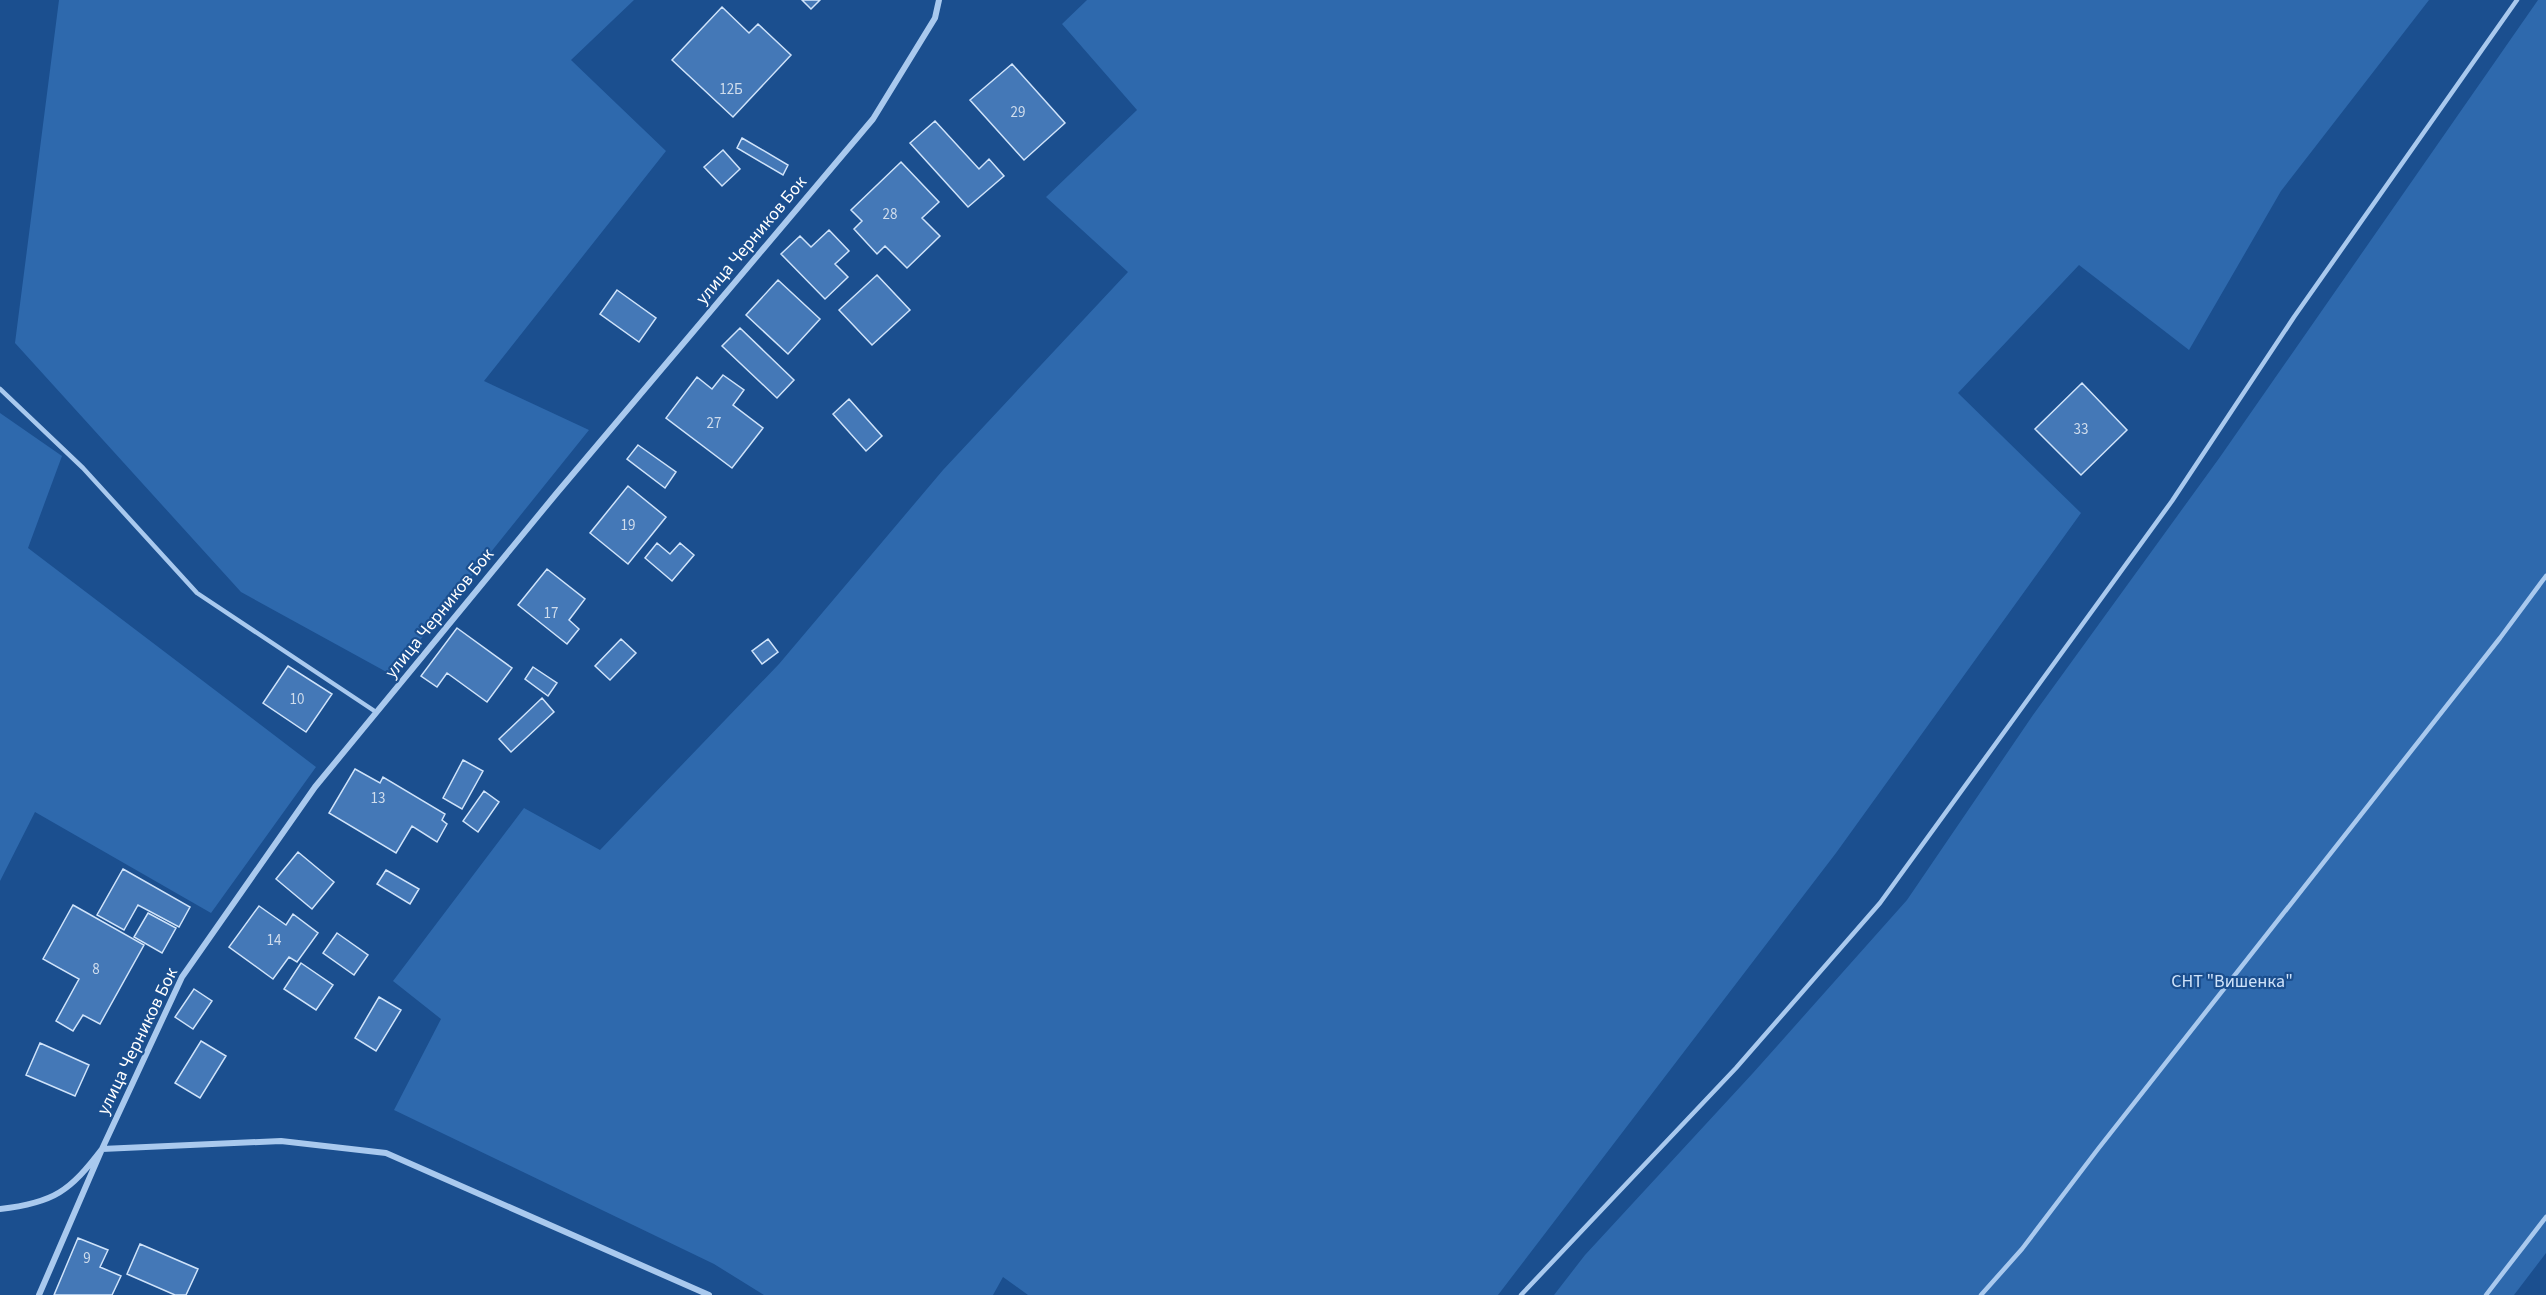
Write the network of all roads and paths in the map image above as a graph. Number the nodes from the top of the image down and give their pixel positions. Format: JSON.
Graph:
{"nodes":[{"id":1,"x":939,"y":0,"type":"edge"},
{"id":2,"x":2517,"y":0,"type":"edge"},
{"id":3,"x":0,"y":389,"type":"edge"},
{"id":4,"x":2546,"y":576,"type":"edge"},
{"id":5,"x":376,"y":712,"type":"junction"},
{"id":6,"x":102,"y":1149,"type":"junction"},
{"id":7,"x":0,"y":1209,"type":"edge"},
{"id":8,"x":2546,"y":1217,"type":"edge"},
{"id":9,"x":39,"y":1295,"type":"edge"},
{"id":10,"x":709,"y":1295,"type":"edge"},
{"id":11,"x":1521,"y":1295,"type":"edge"},
{"id":12,"x":1981,"y":1295,"type":"edge"},
{"id":13,"x":2486,"y":1295,"type":"edge"}],
"edges":[{"from":1,"to":5,"type":"street","name":"улица Черников Бок"},
{"from":2,"to":11,"type":"lane"},
{"from":3,"to":5,"type":"lane"},
{"from":4,"to":12,"type":"lane"},
{"from":5,"to":6,"type":"street","name":"улица Черников Бок"},
{"from":6,"to":7,"type":"street"},
{"from":6,"to":9,"type":"street","name":"улица Черников Бок"},
{"from":6,"to":10,"type":"street"},
{"from":8,"to":13,"type":"lane"}]}
